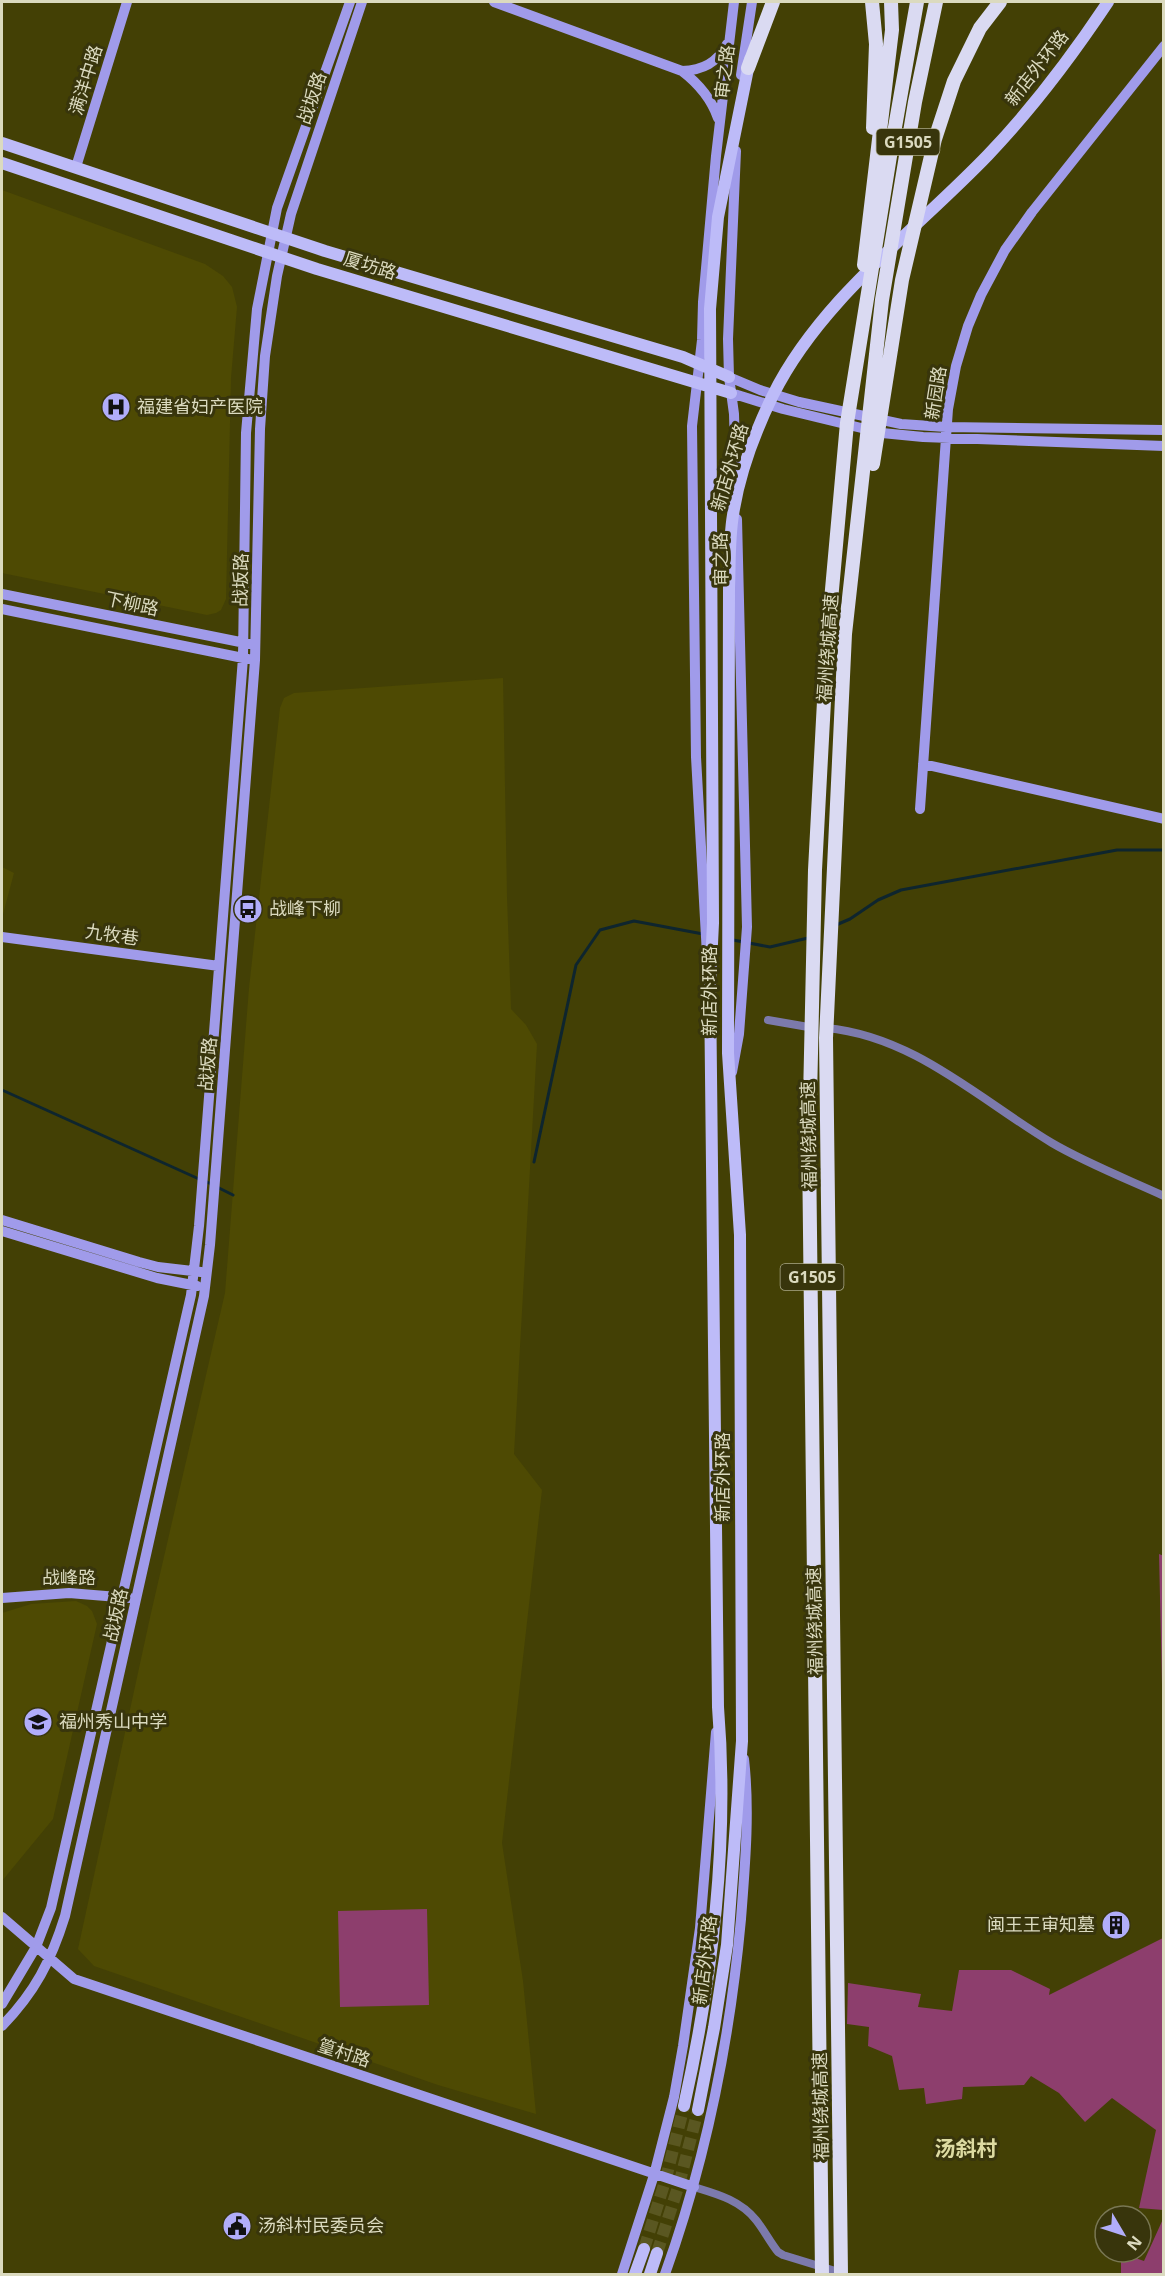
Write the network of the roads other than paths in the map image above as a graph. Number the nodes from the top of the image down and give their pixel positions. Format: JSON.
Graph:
{"nodes":[{"id":1,"x":127,"y":2,"type":"edge"},
{"id":2,"x":350,"y":2,"type":"edge"},
{"id":3,"x":362,"y":2,"type":"edge"},
{"id":4,"x":494,"y":2,"type":"edge"},
{"id":5,"x":735,"y":2,"type":"edge"},
{"id":6,"x":752,"y":2,"type":"edge"},
{"id":7,"x":768,"y":2,"type":"edge"},
{"id":8,"x":773,"y":2,"type":"edge"},
{"id":9,"x":872,"y":2,"type":"edge"},
{"id":10,"x":891,"y":2,"type":"edge"},
{"id":11,"x":917,"y":2,"type":"edge"},
{"id":12,"x":936,"y":2,"type":"edge"},
{"id":13,"x":1000,"y":2,"type":"edge"},
{"id":14,"x":1108,"y":2,"type":"edge"},
{"id":15,"x":730,"y":39,"type":"junction"},
{"id":16,"x":1162,"y":52,"type":"edge"},
{"id":17,"x":748,"y":68,"type":"junction"},
{"id":18,"x":682,"y":71,"type":"junction"},
{"id":19,"x":720,"y":122,"type":"junction"},
{"id":20,"x":2,"y":143,"type":"edge"},
{"id":21,"x":2,"y":163,"type":"edge"},
{"id":22,"x":76,"y":167,"type":"junction"},
{"id":23,"x":871,"y":199,"type":"junction"},
{"id":24,"x":271,"y":233,"type":"junction"},
{"id":25,"x":285,"y":238,"type":"junction"},
{"id":26,"x":267,"y":253,"type":"junction"},
{"id":27,"x":281,"y":257,"type":"junction"},
{"id":28,"x":866,"y":282,"type":"junction"},
{"id":29,"x":700,"y":365,"type":"junction"},
{"id":30,"x":729,"y":377,"type":"junction"},
{"id":31,"x":699,"y":382,"type":"junction"},
{"id":32,"x":731,"y":393,"type":"junction"},
{"id":33,"x":1164,"y":430,"type":"edge"},
{"id":34,"x":946,"y":432,"type":"junction"},
{"id":35,"x":1164,"y":446,"type":"edge"},
{"id":36,"x":2,"y":594,"type":"edge"},
{"id":37,"x":2,"y":609,"type":"edge"},
{"id":38,"x":845,"y":634,"type":"junction"},
{"id":39,"x":243,"y":643,"type":"junction"},
{"id":40,"x":256,"y":645,"type":"junction"},
{"id":41,"x":243,"y":658,"type":"junction"},
{"id":42,"x":255,"y":660,"type":"junction"},
{"id":43,"x":923,"y":764,"type":"junction"},
{"id":44,"x":920,"y":809,"type":"dead end"},
{"id":45,"x":1164,"y":819,"type":"edge"},
{"id":46,"x":2,"y":937,"type":"edge"},
{"id":47,"x":710,"y":950,"type":"junction"},
{"id":48,"x":219,"y":966,"type":"junction"},
{"id":49,"x":768,"y":1020,"type":"dead end"},
{"id":50,"x":730,"y":1081,"type":"junction"},
{"id":51,"x":1164,"y":1196,"type":"edge"},
{"id":52,"x":2,"y":1220,"type":"edge"},
{"id":53,"x":2,"y":1231,"type":"edge"},
{"id":54,"x":194,"y":1272,"type":"junction"},
{"id":55,"x":207,"y":1273,"type":"junction"},
{"id":56,"x":193,"y":1286,"type":"junction"},
{"id":57,"x":205,"y":1288,"type":"junction"},
{"id":58,"x":124,"y":1597,"type":"junction"},
{"id":59,"x":2,"y":1598,"type":"edge"},
{"id":60,"x":136,"y":1599,"type":"junction"},
{"id":61,"x":718,"y":1707,"type":"junction"},
{"id":62,"x":742,"y":1741,"type":"junction"},
{"id":63,"x":2,"y":1917,"type":"edge"},
{"id":64,"x":36,"y":1947,"type":"junction"},
{"id":65,"x":50,"y":1959,"type":"junction"},
{"id":66,"x":2,"y":2004,"type":"edge"},
{"id":67,"x":2,"y":2026,"type":"edge"},
{"id":68,"x":684,"y":2106,"type":"tunnel mouth"},
{"id":69,"x":698,"y":2110,"type":"tunnel mouth"},
{"id":70,"x":654,"y":2175,"type":"junction"},
{"id":71,"x":693,"y":2187,"type":"junction"},
{"id":72,"x":644,"y":2249,"type":"tunnel mouth"},
{"id":73,"x":657,"y":2253,"type":"tunnel mouth"},
{"id":74,"x":622,"y":2274,"type":"edge"},
{"id":75,"x":635,"y":2274,"type":"edge"},
{"id":76,"x":650,"y":2274,"type":"edge"},
{"id":77,"x":665,"y":2274,"type":"edge"},
{"id":78,"x":822,"y":2274,"type":"edge"},
{"id":79,"x":841,"y":2274,"type":"edge"},
{"id":80,"x":846,"y":2274,"type":"edge"}],
"edges":[{"from":1,"to":22,"type":"main road","name":"满洋中路"},
{"from":2,"to":24,"type":"main road","name":"战坂路"},
{"from":3,"to":25,"type":"main road","name":"战坂路"},
{"from":4,"to":18,"type":"main road"},
{"from":5,"to":15,"type":"main road","name":"审之路"},
{"from":6,"to":30,"type":"main road","name":"审之路"},
{"from":7,"to":17,"type":"main road","name":"新店外环路"},
{"from":8,"to":17,"type":"highway"},
{"from":9,"to":23,"type":"highway"},
{"from":10,"to":23,"type":"highway"},
{"from":11,"to":28,"type":"highway","name":"福州绕城高速","number":"G1505"},
{"from":12,"to":38,"type":"highway","name":"福州绕城高速","number":"G1505"},
{"from":13,"to":38,"type":"highway"},
{"from":14,"to":50,"type":"main road","name":"新店外环路"},
{"from":15,"to":18,"type":"main road"},
{"from":15,"to":19,"type":"main road","name":"审之路"},
{"from":16,"to":34,"type":"main road","name":"新园路"},
{"from":17,"to":47,"type":"main road","name":"新店外环路"},
{"from":18,"to":19,"type":"main road"},
{"from":19,"to":29,"type":"main road","name":"审之路"},
{"from":20,"to":22,"type":"main road","name":"厦坊路"},
{"from":21,"to":26,"type":"main road","name":"厦坊路"},
{"from":22,"to":24,"type":"main road","name":"厦坊路"},
{"from":23,"to":28,"type":"highway"},
{"from":24,"to":25,"type":"main road","name":"厦坊路"},
{"from":24,"to":26,"type":"main road","name":"战坂路"},
{"from":25,"to":27,"type":"main road","name":"战坂路"},
{"from":25,"to":29,"type":"main road","name":"厦坊路"},
{"from":26,"to":27,"type":"main road","name":"厦坊路"},
{"from":26,"to":39,"type":"main road","name":"战坂路"},
{"from":27,"to":31,"type":"main road","name":"厦坊路"},
{"from":27,"to":40,"type":"main road","name":"战坂路"},
{"from":28,"to":78,"type":"highway","name":"福州绕城高速","number":"G1505"},
{"from":29,"to":30,"type":"main road","name":"厦坊路"},
{"from":29,"to":31,"type":"main road","name":"审之路"},
{"from":30,"to":32,"type":"main road","name":"审之路"},
{"from":30,"to":34,"type":"main road"},
{"from":31,"to":32,"type":"main road","name":"厦坊路"},
{"from":31,"to":47,"type":"main road","name":"审之路"},
{"from":32,"to":34,"type":"main road"},
{"from":32,"to":50,"type":"main road","name":"审之路"},
{"from":33,"to":34,"type":"main road"},
{"from":34,"to":35,"type":"main road"},
{"from":34,"to":43,"type":"main road","name":"新园路"},
{"from":36,"to":39,"type":"main road","name":"下柳路"},
{"from":37,"to":41,"type":"main road","name":"下柳路"},
{"from":38,"to":79,"type":"highway","name":"福州绕城高速","number":"G1505"},
{"from":39,"to":40,"type":"main road","name":"下柳路"},
{"from":39,"to":41,"type":"main road","name":"战坂路"},
{"from":40,"to":42,"type":"main road","name":"战坂路"},
{"from":41,"to":42,"type":"main road","name":"下柳路"},
{"from":41,"to":48,"type":"main road","name":"战坂路"},
{"from":42,"to":55,"type":"main road","name":"战坂路"},
{"from":43,"to":44,"type":"main road","name":"新园路"},
{"from":43,"to":45,"type":"main road"},
{"from":46,"to":48,"type":"main road","name":"九牧巷"},
{"from":47,"to":61,"type":"main road","name":"新店外环路"},
{"from":48,"to":54,"type":"main road","name":"战坂路"},
{"from":49,"to":51,"type":"street"},
{"from":50,"to":62,"type":"main road","name":"新店外环路"},
{"from":52,"to":54,"type":"main road"},
{"from":53,"to":56,"type":"main road"},
{"from":54,"to":55,"type":"main road"},
{"from":54,"to":56,"type":"main road","name":"战坂路"},
{"from":55,"to":57,"type":"main road","name":"战坂路"},
{"from":56,"to":57,"type":"main road"},
{"from":56,"to":58,"type":"main road","name":"战坂路"},
{"from":57,"to":60,"type":"main road","name":"战坂路"},
{"from":58,"to":59,"type":"main road","name":"战峰路"},
{"from":58,"to":60,"type":"main road","name":"战峰路"},
{"from":58,"to":64,"type":"main road","name":"战坂路"},
{"from":60,"to":65,"type":"main road","name":"战坂路"},
{"from":61,"to":68,"type":"main road","name":"新店外环路"},
{"from":61,"to":70,"type":"main road"},
{"from":62,"to":69,"type":"main road","name":"新店外环路"},
{"from":62,"to":71,"type":"main road"},
{"from":63,"to":64,"type":"main road","name":"篁村路"},
{"from":64,"to":65,"type":"main road","name":"篁村路"},
{"from":64,"to":66,"type":"main road","name":"战坂路"},
{"from":65,"to":67,"type":"main road","name":"战坂路"},
{"from":65,"to":70,"type":"main road","name":"篁村路"},
{"from":70,"to":71,"type":"main road","name":"篁村路"},
{"from":70,"to":74,"type":"main road"},
{"from":71,"to":77,"type":"main road"},
{"from":71,"to":80,"type":"street"},
{"from":72,"to":75,"type":"main road"},
{"from":73,"to":76,"type":"main road"}]}
